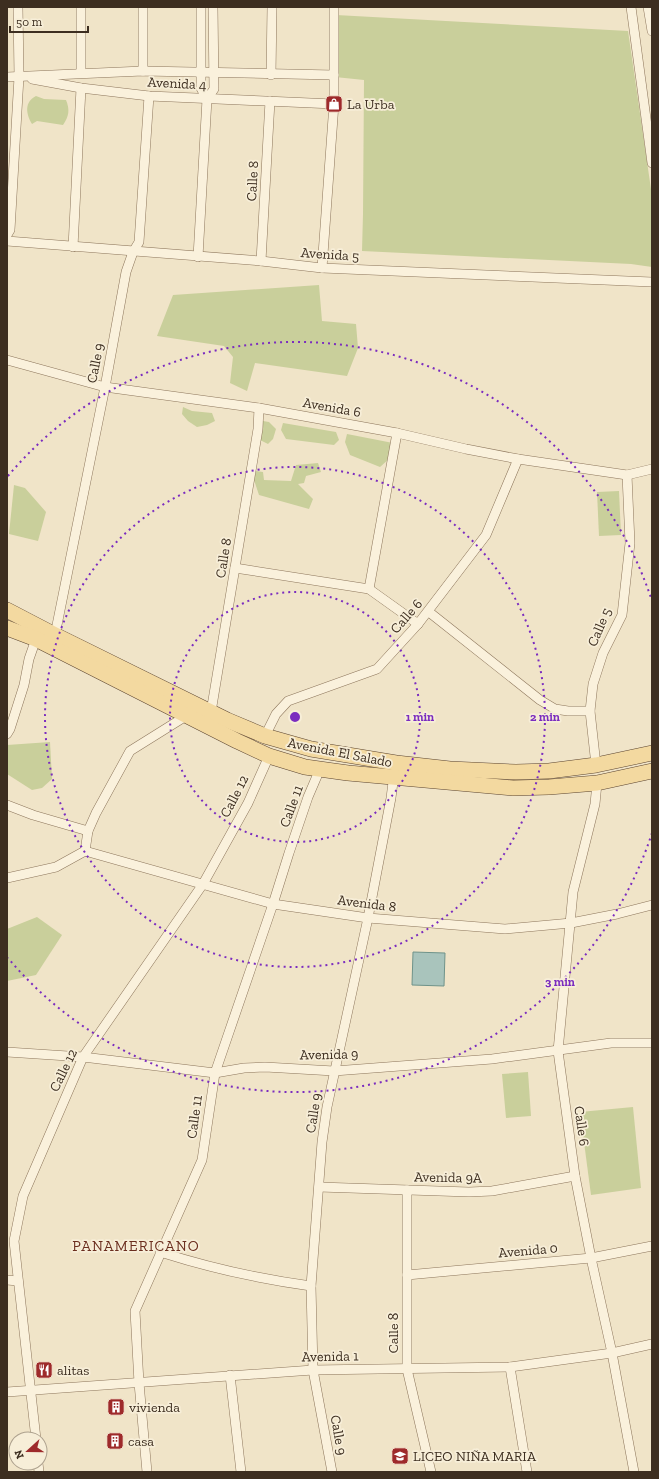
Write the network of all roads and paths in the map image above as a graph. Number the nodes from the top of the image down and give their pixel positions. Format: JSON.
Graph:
{"nodes":[{"id":1,"x":18,"y":7,"type":"edge"},
{"id":2,"x":81,"y":7,"type":"edge"},
{"id":3,"x":143,"y":7,"type":"edge"},
{"id":4,"x":201,"y":7,"type":"edge"},
{"id":5,"x":213,"y":7,"type":"edge"},
{"id":6,"x":272,"y":7,"type":"edge"},
{"id":7,"x":334,"y":7,"type":"edge"},
{"id":8,"x":631,"y":7,"type":"edge"},
{"id":9,"x":648,"y":7,"type":"edge"},
{"id":10,"x":652,"y":31,"type":"edge"},
{"id":11,"x":143,"y":71,"type":"junction"},
{"id":12,"x":201,"y":71,"type":"junction"},
{"id":13,"x":81,"y":72,"type":"junction"},
{"id":14,"x":214,"y":72,"type":"junction"},
{"id":15,"x":271,"y":75,"type":"junction"},
{"id":16,"x":334,"y":75,"type":"junction"},
{"id":17,"x":7,"y":77,"type":"edge"},
{"id":18,"x":19,"y":77,"type":"junction"},
{"id":19,"x":81,"y":88,"type":"junction"},
{"id":20,"x":149,"y":96,"type":"junction"},
{"id":21,"x":207,"y":99,"type":"junction"},
{"id":22,"x":270,"y":101,"type":"junction"},
{"id":23,"x":334,"y":104,"type":"junction"},
{"id":24,"x":652,"y":163,"type":"edge"},
{"id":25,"x":7,"y":235,"type":"edge"},
{"id":26,"x":7,"y":241,"type":"edge"},
{"id":27,"x":73,"y":247,"type":"junction"},
{"id":28,"x":133,"y":252,"type":"junction"},
{"id":29,"x":198,"y":257,"type":"junction"},
{"id":30,"x":261,"y":262,"type":"junction"},
{"id":31,"x":322,"y":268,"type":"junction"},
{"id":32,"x":652,"y":282,"type":"edge"},
{"id":33,"x":7,"y":360,"type":"edge"},
{"id":34,"x":105,"y":387,"type":"junction"},
{"id":35,"x":259,"y":408,"type":"junction"},
{"id":36,"x":397,"y":433,"type":"junction"},
{"id":37,"x":518,"y":459,"type":"junction"},
{"id":38,"x":652,"y":469,"type":"edge"},
{"id":39,"x":627,"y":475,"type":"junction"},
{"id":40,"x":235,"y":568,"type":"junction"},
{"id":41,"x":369,"y":589,"type":"junction"},
{"id":42,"x":7,"y":610,"type":"edge"},
{"id":43,"x":429,"y":612,"type":"junction"},
{"id":44,"x":418,"y":624,"type":"junction"},
{"id":45,"x":7,"y":628,"type":"edge"},
{"id":46,"x":54,"y":635,"type":"junction"},
{"id":47,"x":36,"y":639,"type":"junction"},
{"id":48,"x":590,"y":711,"type":"junction"},
{"id":49,"x":211,"y":712,"type":"junction"},
{"id":50,"x":186,"y":716,"type":"junction"},
{"id":51,"x":7,"y":734,"type":"edge"},
{"id":52,"x":265,"y":736,"type":"junction"},
{"id":53,"x":652,"y":753,"type":"edge"},
{"id":54,"x":269,"y":756,"type":"junction"},
{"id":55,"x":596,"y":765,"type":"junction"},
{"id":56,"x":320,"y":769,"type":"junction"},
{"id":57,"x":395,"y":770,"type":"junction"},
{"id":58,"x":652,"y":771,"type":"edge"},
{"id":59,"x":597,"y":782,"type":"junction"},
{"id":60,"x":7,"y":805,"type":"edge"},
{"id":61,"x":88,"y":831,"type":"junction"},
{"id":62,"x":85,"y":851,"type":"junction"},
{"id":63,"x":7,"y":878,"type":"edge"},
{"id":64,"x":203,"y":884,"type":"junction"},
{"id":65,"x":273,"y":904,"type":"junction"},
{"id":66,"x":652,"y":905,"type":"edge"},
{"id":67,"x":368,"y":918,"type":"junction"},
{"id":68,"x":570,"y":923,"type":"junction"},
{"id":69,"x":652,"y":1043,"type":"edge"},
{"id":70,"x":558,"y":1051,"type":"junction"},
{"id":71,"x":7,"y":1052,"type":"edge"},
{"id":72,"x":83,"y":1057,"type":"junction"},
{"id":73,"x":334,"y":1071,"type":"junction"},
{"id":74,"x":215,"y":1073,"type":"junction"},
{"id":75,"x":575,"y":1176,"type":"junction"},
{"id":76,"x":319,"y":1187,"type":"junction"},
{"id":77,"x":407,"y":1190,"type":"junction"},
{"id":78,"x":652,"y":1246,"type":"edge"},
{"id":79,"x":160,"y":1252,"type":"junction"},
{"id":80,"x":591,"y":1258,"type":"junction"},
{"id":81,"x":407,"y":1275,"type":"junction"},
{"id":82,"x":7,"y":1280,"type":"edge"},
{"id":83,"x":18,"y":1281,"type":"junction"},
{"id":84,"x":311,"y":1286,"type":"junction"},
{"id":85,"x":652,"y":1344,"type":"edge"},
{"id":86,"x":612,"y":1353,"type":"junction"},
{"id":87,"x":510,"y":1367,"type":"junction"},
{"id":88,"x":407,"y":1369,"type":"junction"},
{"id":89,"x":313,"y":1370,"type":"junction"},
{"id":90,"x":230,"y":1375,"type":"junction"},
{"id":91,"x":139,"y":1383,"type":"junction"},
{"id":92,"x":32,"y":1389,"type":"junction"},
{"id":93,"x":7,"y":1392,"type":"edge"},
{"id":94,"x":35,"y":1431,"type":"edge"},
{"id":95,"x":147,"y":1472,"type":"edge"},
{"id":96,"x":241,"y":1472,"type":"edge"},
{"id":97,"x":332,"y":1472,"type":"edge"},
{"id":98,"x":431,"y":1472,"type":"edge"},
{"id":99,"x":527,"y":1472,"type":"edge"},
{"id":100,"x":634,"y":1472,"type":"edge"}],
"edges":[{"from":1,"to":18,"type":"street"},
{"from":2,"to":13,"type":"street"},
{"from":3,"to":11,"type":"street"},
{"from":4,"to":12,"type":"street"},
{"from":5,"to":14,"type":"street"},
{"from":6,"to":15,"type":"street"},
{"from":7,"to":16,"type":"street"},
{"from":8,"to":24,"type":"street"},
{"from":9,"to":10,"type":"street"},
{"from":11,"to":12,"type":"street","name":"Avenida 4"},
{"from":11,"to":13,"type":"street","name":"Avenida 4"},
{"from":12,"to":14,"type":"street","name":"Avenida 4"},
{"from":12,"to":21,"type":"street"},
{"from":13,"to":18,"type":"street","name":"Avenida 4"},
{"from":14,"to":15,"type":"street","name":"Avenida 4"},
{"from":14,"to":21,"type":"street"},
{"from":15,"to":16,"type":"street","name":"Avenida 4"},
{"from":16,"to":23,"type":"street"},
{"from":17,"to":18,"type":"street","name":"Avenida 4"},
{"from":18,"to":19,"type":"street","name":"Avenida 4"},
{"from":18,"to":25,"type":"street"},
{"from":19,"to":20,"type":"street","name":"Avenida 4"},
{"from":19,"to":27,"type":"street"},
{"from":20,"to":21,"type":"street","name":"Avenida 4"},
{"from":20,"to":28,"type":"street","name":"Calle 9"},
{"from":21,"to":22,"type":"street","name":"Avenida 4"},
{"from":21,"to":29,"type":"street"},
{"from":22,"to":23,"type":"street","name":"Avenida 4"},
{"from":22,"to":30,"type":"street","name":"Calle 8"},
{"from":23,"to":31,"type":"street"},
{"from":26,"to":27,"type":"street","name":"Avenida 5"},
{"from":27,"to":28,"type":"street","name":"Avenida 5"},
{"from":28,"to":29,"type":"street","name":"Avenida 5"},
{"from":28,"to":34,"type":"street","name":"Calle 9"},
{"from":29,"to":30,"type":"street","name":"Avenida 5"},
{"from":30,"to":31,"type":"street","name":"Avenida 5"},
{"from":31,"to":32,"type":"street","name":"Avenida 5"},
{"from":33,"to":34,"type":"street","name":"Avenida 6"},
{"from":34,"to":35,"type":"street","name":"Avenida 6"},
{"from":34,"to":46,"type":"street","name":"Calle 9"},
{"from":35,"to":36,"type":"street","name":"Avenida 6"},
{"from":35,"to":40,"type":"street","name":"Calle 8"},
{"from":36,"to":37,"type":"street","name":"Avenida 6"},
{"from":36,"to":41,"type":"street"},
{"from":37,"to":39,"type":"street","name":"Avenida 6"},
{"from":37,"to":43,"type":"street","name":"Calle 6"},
{"from":38,"to":39,"type":"street","name":"Avenida 6"},
{"from":39,"to":48,"type":"street","name":"Calle 5"},
{"from":40,"to":41,"type":"street"},
{"from":40,"to":49,"type":"street","name":"Calle 8"},
{"from":41,"to":44,"type":"street"},
{"from":42,"to":46,"type":"main road","name":"Avenida El Salado"},
{"from":43,"to":44,"type":"street","name":"Calle 6"},
{"from":43,"to":48,"type":"street"},
{"from":44,"to":52,"type":"street","name":"Calle 6"},
{"from":45,"to":47,"type":"main road","name":"Avenida El Salado"},
{"from":46,"to":49,"type":"main road","name":"Avenida El Salado"},
{"from":47,"to":50,"type":"main road","name":"Avenida El Salado"},
{"from":47,"to":51,"type":"street"},
{"from":48,"to":55,"type":"street","name":"Calle 5"},
{"from":49,"to":52,"type":"main road","name":"Avenida El Salado"},
{"from":50,"to":54,"type":"main road","name":"Avenida El Salado"},
{"from":50,"to":61,"type":"street"},
{"from":52,"to":57,"type":"main road","name":"Avenida El Salado"},
{"from":53,"to":55,"type":"main road","name":"Avenida El Salado"},
{"from":54,"to":56,"type":"main road","name":"Avenida El Salado"},
{"from":54,"to":64,"type":"street","name":"Calle 12"},
{"from":55,"to":57,"type":"main road","name":"Avenida El Salado"},
{"from":56,"to":57,"type":"main road","name":"Avenida El Salado"},
{"from":56,"to":65,"type":"street","name":"Calle 11"},
{"from":57,"to":59,"type":"main road","name":"Avenida El Salado"},
{"from":57,"to":67,"type":"street","name":"Calle 9"},
{"from":58,"to":59,"type":"main road","name":"Avenida El Salado"},
{"from":59,"to":68,"type":"street","name":"Calle 6"},
{"from":60,"to":61,"type":"street"},
{"from":61,"to":62,"type":"street"},
{"from":62,"to":63,"type":"street"},
{"from":62,"to":64,"type":"street","name":"Avenida 8"},
{"from":64,"to":65,"type":"street","name":"Avenida 8"},
{"from":64,"to":72,"type":"street","name":"Calle 12"},
{"from":65,"to":67,"type":"street","name":"Avenida 8"},
{"from":65,"to":74,"type":"street","name":"Calle 11"},
{"from":66,"to":68,"type":"street","name":"Avenida 8"},
{"from":67,"to":68,"type":"street","name":"Avenida 8"},
{"from":67,"to":73,"type":"street","name":"Calle 9"},
{"from":68,"to":70,"type":"street","name":"Calle 6"},
{"from":69,"to":70,"type":"street","name":"Avenida 9"},
{"from":70,"to":73,"type":"street","name":"Avenida 9"},
{"from":70,"to":75,"type":"street","name":"Calle 6"},
{"from":71,"to":72,"type":"street","name":"Avenida 9"},
{"from":72,"to":74,"type":"street","name":"Avenida 9"},
{"from":72,"to":83,"type":"street","name":"Calle 12"},
{"from":73,"to":74,"type":"street","name":"Avenida 9"},
{"from":73,"to":76,"type":"street","name":"Calle 9"},
{"from":74,"to":79,"type":"street","name":"Calle 11"},
{"from":75,"to":77,"type":"street","name":"Avenida 9A"},
{"from":75,"to":80,"type":"street","name":"Calle 6"},
{"from":76,"to":77,"type":"street","name":"Avenida 9A"},
{"from":76,"to":84,"type":"street","name":"Calle 9"},
{"from":77,"to":81,"type":"street","name":"Calle 8"},
{"from":78,"to":80,"type":"street","name":"Avenida 0"},
{"from":79,"to":84,"type":"street"},
{"from":79,"to":91,"type":"street","name":"Calle 11"},
{"from":80,"to":81,"type":"street","name":"Avenida 0"},
{"from":80,"to":86,"type":"street","name":"Calle 6"},
{"from":81,"to":88,"type":"street","name":"Calle 8"},
{"from":82,"to":83,"type":"street"},
{"from":83,"to":92,"type":"street","name":"Calle 12"},
{"from":84,"to":89,"type":"street","name":"Calle 9"},
{"from":85,"to":86,"type":"street","name":"Avenida 1"},
{"from":86,"to":87,"type":"street","name":"Avenida 1"},
{"from":86,"to":100,"type":"street","name":"Calle 6"},
{"from":87,"to":88,"type":"street","name":"Avenida 1"},
{"from":87,"to":99,"type":"street"},
{"from":88,"to":89,"type":"street","name":"Avenida 1"},
{"from":88,"to":98,"type":"street","name":"Calle 8"},
{"from":89,"to":90,"type":"street","name":"Avenida 1"},
{"from":89,"to":97,"type":"street","name":"Calle 9"},
{"from":90,"to":91,"type":"street","name":"Avenida 1"},
{"from":90,"to":96,"type":"street"},
{"from":91,"to":92,"type":"street","name":"Avenida 1"},
{"from":91,"to":95,"type":"street","name":"Calle 11"},
{"from":92,"to":93,"type":"street","name":"Avenida 1"},
{"from":92,"to":94,"type":"street","name":"Calle 12"}]}
